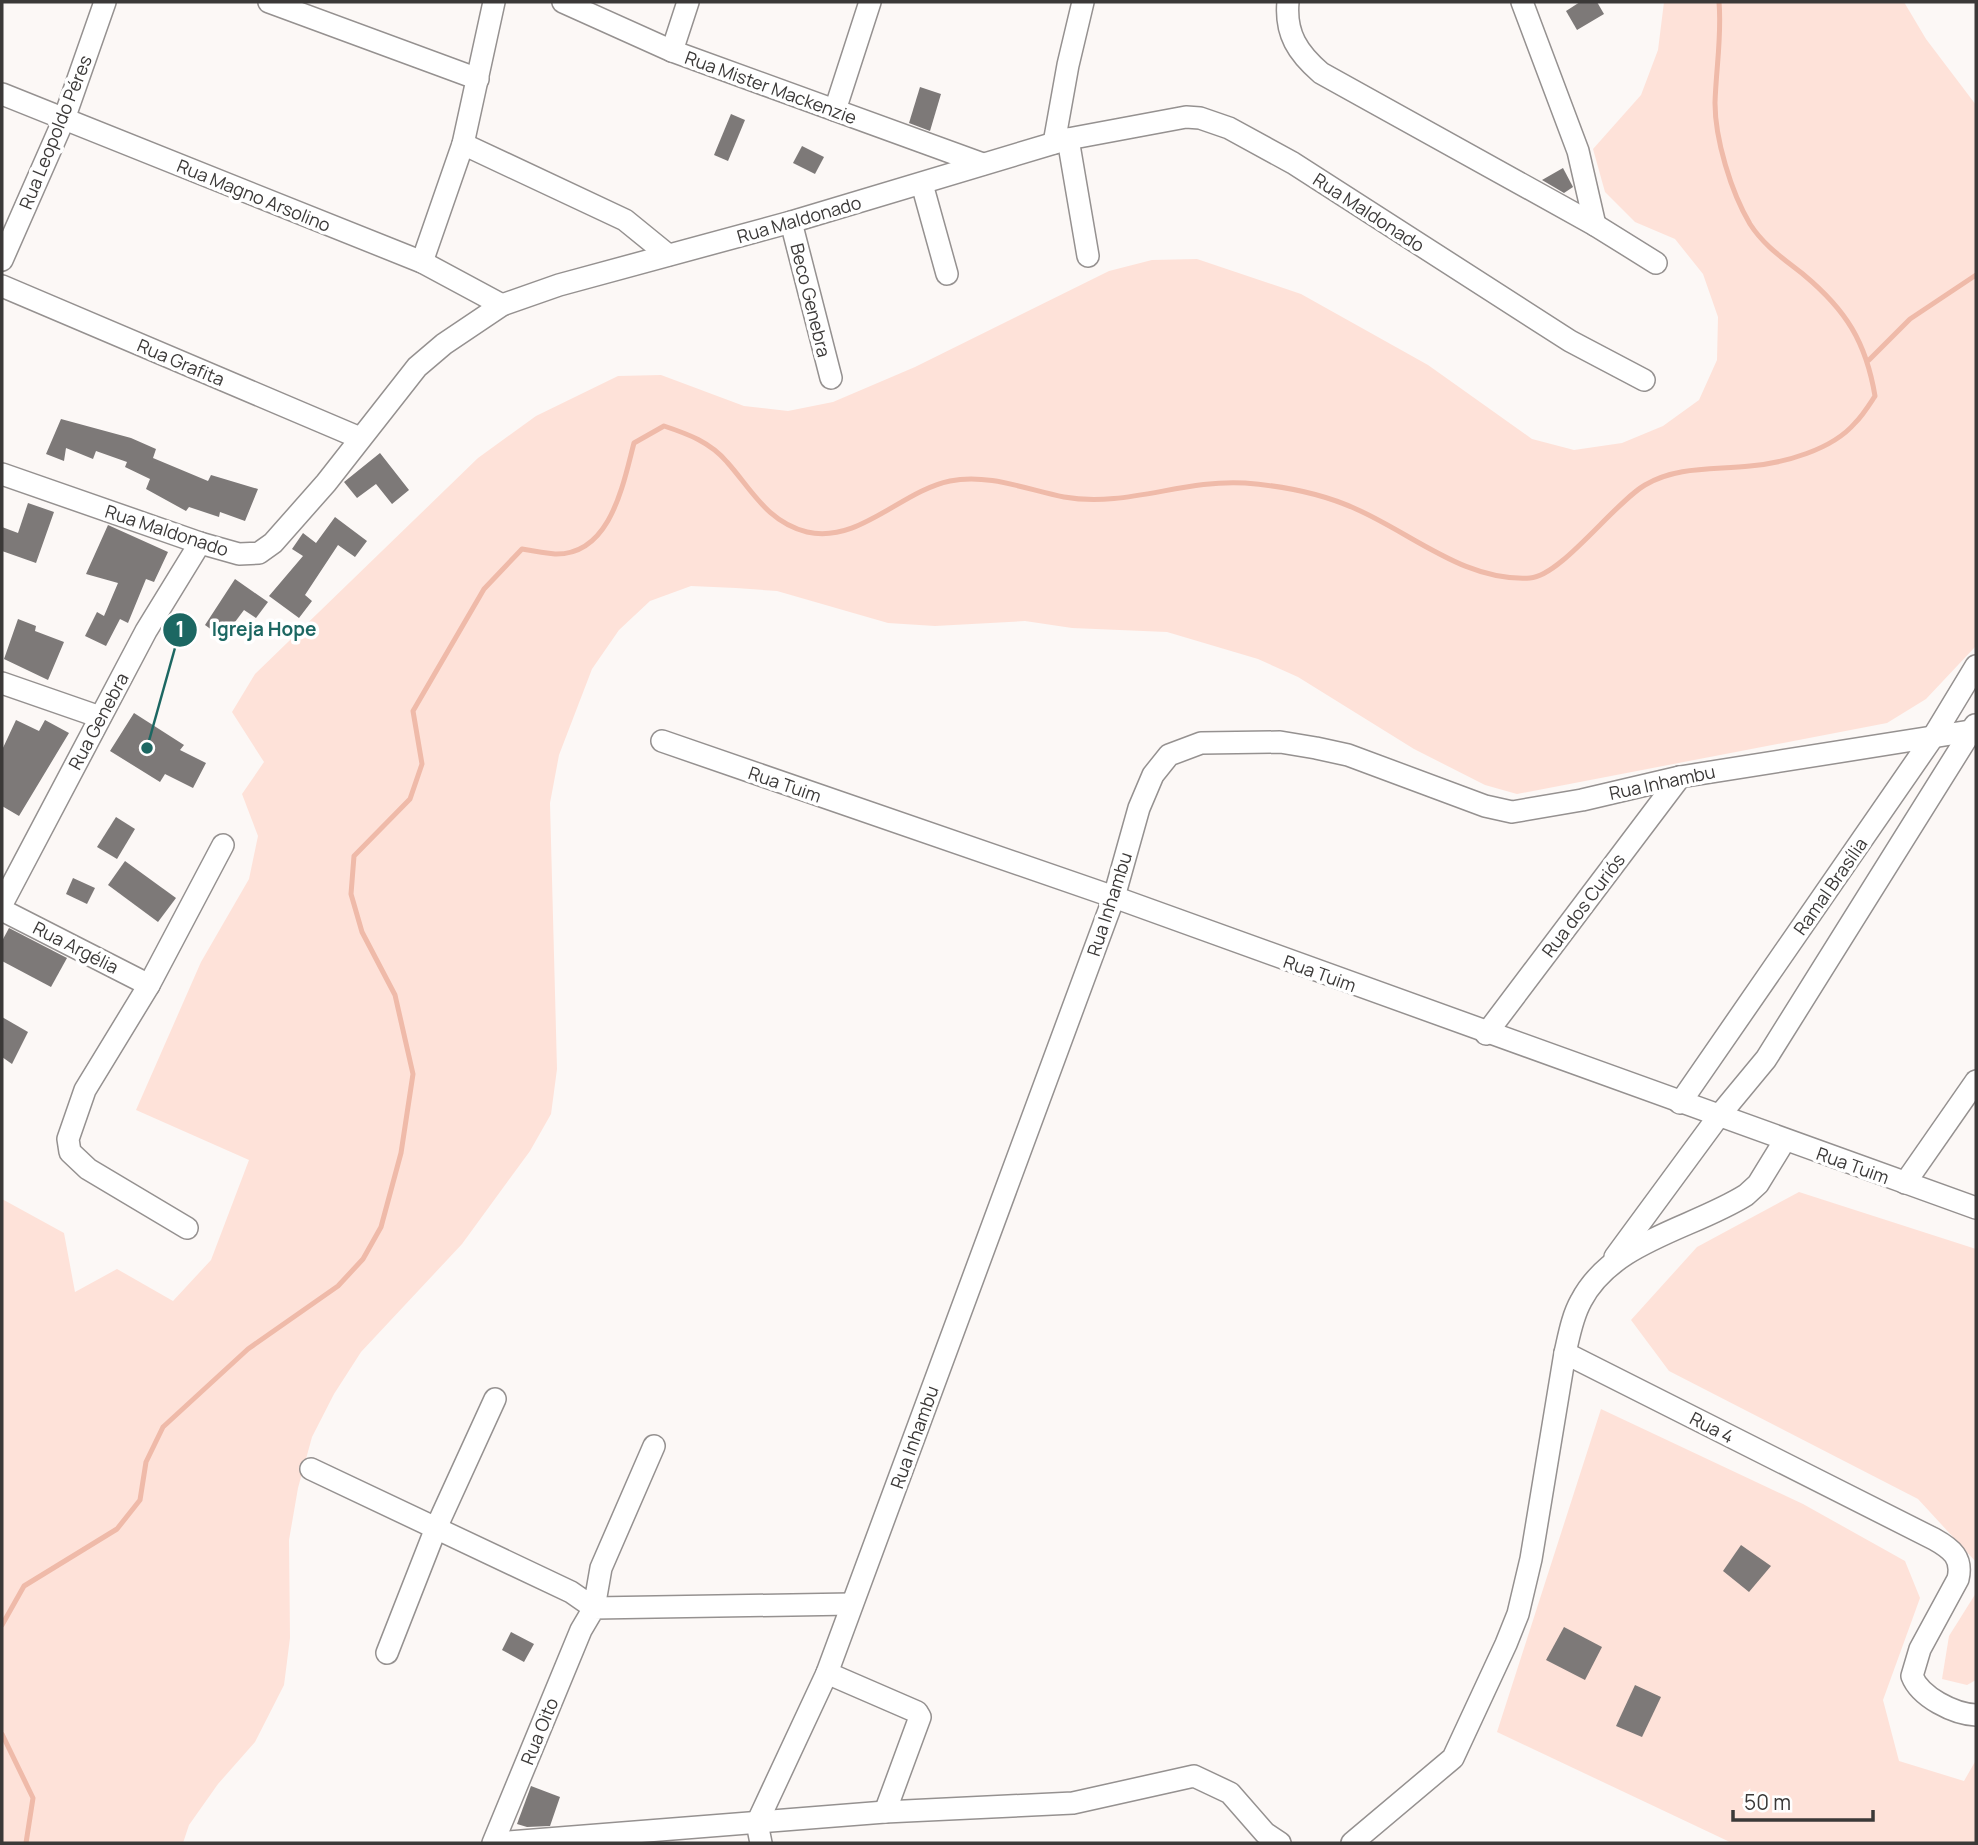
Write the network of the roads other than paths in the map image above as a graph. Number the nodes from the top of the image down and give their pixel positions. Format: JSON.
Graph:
{"nodes":[{"id":1,"x":105,"y":2,"type":"edge"},
{"id":2,"x":494,"y":2,"type":"edge"},
{"id":3,"x":563,"y":2,"type":"edge"},
{"id":4,"x":688,"y":2,"type":"edge"},
{"id":5,"x":870,"y":2,"type":"edge"},
{"id":6,"x":1083,"y":2,"type":"edge"},
{"id":7,"x":1522,"y":2,"type":"edge"},
{"id":8,"x":276,"y":3,"type":"edge"},
{"id":9,"x":1288,"y":3,"type":"edge"},
{"id":10,"x":672,"y":51,"type":"junction"},
{"id":11,"x":478,"y":79,"type":"junction"},
{"id":12,"x":2,"y":94,"type":"edge"},
{"id":13,"x":835,"y":110,"type":"junction"},
{"id":14,"x":64,"y":119,"type":"junction"},
{"id":15,"x":1061,"y":141,"type":"junction"},
{"id":16,"x":463,"y":144,"type":"junction"},
{"id":17,"x":983,"y":164,"type":"junction"},
{"id":18,"x":922,"y":184,"type":"junction"},
{"id":19,"x":791,"y":222,"type":"junction"},
{"id":20,"x":1595,"y":225,"type":"junction"},
{"id":21,"x":668,"y":256,"type":"junction"},
{"id":22,"x":1088,"y":256,"type":"dead end"},
{"id":23,"x":2,"y":260,"type":"edge"},
{"id":24,"x":422,"y":262,"type":"junction"},
{"id":25,"x":1656,"y":262,"type":"dead end"},
{"id":26,"x":947,"y":274,"type":"dead end"},
{"id":27,"x":2,"y":286,"type":"edge"},
{"id":28,"x":502,"y":305,"type":"junction"},
{"id":29,"x":831,"y":378,"type":"dead end"},
{"id":30,"x":1644,"y":380,"type":"dead end"},
{"id":31,"x":360,"y":438,"type":"junction"},
{"id":32,"x":2,"y":474,"type":"edge"},
{"id":33,"x":200,"y":543,"type":"junction"},
{"id":34,"x":1976,"y":666,"type":"edge"},
{"id":35,"x":2,"y":683,"type":"edge"},
{"id":36,"x":100,"y":717,"type":"junction"},
{"id":37,"x":1973,"y":727,"type":"edge"},
{"id":38,"x":1933,"y":737,"type":"junction"},
{"id":39,"x":662,"y":741,"type":"dead end"},
{"id":40,"x":1680,"y":776,"type":"junction"},
{"id":41,"x":223,"y":845,"type":"dead end"},
{"id":42,"x":1114,"y":897,"type":"junction"},
{"id":43,"x":2,"y":904,"type":"edge"},
{"id":44,"x":2,"y":910,"type":"edge"},
{"id":45,"x":149,"y":985,"type":"junction"},
{"id":46,"x":1486,"y":1034,"type":"junction"},
{"id":47,"x":1976,"y":1081,"type":"edge"},
{"id":48,"x":1680,"y":1103,"type":"junction"},
{"id":49,"x":1718,"y":1117,"type":"junction"},
{"id":50,"x":1785,"y":1140,"type":"junction"},
{"id":51,"x":1905,"y":1183,"type":"junction"},
{"id":52,"x":1976,"y":1208,"type":"edge"},
{"id":53,"x":187,"y":1228,"type":"dead end"},
{"id":54,"x":1610,"y":1264,"type":"junction"},
{"id":55,"x":1565,"y":1353,"type":"junction"},
{"id":56,"x":495,"y":1399,"type":"dead end"},
{"id":57,"x":654,"y":1446,"type":"dead end"},
{"id":58,"x":311,"y":1469,"type":"dead end"},
{"id":59,"x":436,"y":1528,"type":"junction"},
{"id":60,"x":852,"y":1604,"type":"junction"},
{"id":61,"x":590,"y":1614,"type":"junction"},
{"id":62,"x":387,"y":1653,"type":"dead end"},
{"id":63,"x":827,"y":1673,"type":"junction"},
{"id":64,"x":1976,"y":1715,"type":"edge"},
{"id":65,"x":885,"y":1812,"type":"junction"},
{"id":66,"x":759,"y":1833,"type":"edge"},
{"id":67,"x":495,"y":1843,"type":"edge"},
{"id":68,"x":1280,"y":1843,"type":"edge"},
{"id":69,"x":1352,"y":1843,"type":"edge"}],
"edges":[{"from":1,"to":14,"type":"street","name":"Rua Leopoldo Péres"},
{"from":2,"to":11,"type":"street"},
{"from":3,"to":10,"type":"street","name":"Rua Mister Mackenzie"},
{"from":4,"to":10,"type":"street"},
{"from":5,"to":13,"type":"street"},
{"from":6,"to":15,"type":"street"},
{"from":7,"to":20,"type":"street"},
{"from":8,"to":11,"type":"street"},
{"from":9,"to":20,"type":"street"},
{"from":10,"to":13,"type":"street","name":"Rua Mister Mackenzie"},
{"from":11,"to":16,"type":"street"},
{"from":12,"to":14,"type":"street","name":"Rua Magno Arsolino"},
{"from":13,"to":17,"type":"street","name":"Rua Mister Mackenzie"},
{"from":14,"to":23,"type":"street","name":"Rua Leopoldo Péres"},
{"from":14,"to":24,"type":"street","name":"Rua Magno Arsolino"},
{"from":15,"to":17,"type":"street","name":"Rua Maldonado"},
{"from":15,"to":22,"type":"street"},
{"from":15,"to":30,"type":"street","name":"Rua Maldonado"},
{"from":16,"to":21,"type":"street"},
{"from":16,"to":24,"type":"street"},
{"from":17,"to":18,"type":"street","name":"Rua Maldonado"},
{"from":18,"to":19,"type":"street","name":"Rua Maldonado"},
{"from":18,"to":26,"type":"street"},
{"from":19,"to":21,"type":"street","name":"Rua Maldonado"},
{"from":19,"to":29,"type":"street","name":"Beco Genebra"},
{"from":20,"to":25,"type":"street"},
{"from":21,"to":28,"type":"street","name":"Rua Maldonado"},
{"from":24,"to":28,"type":"street","name":"Rua Magno Arsolino"},
{"from":27,"to":31,"type":"street","name":"Rua Grafita"},
{"from":28,"to":31,"type":"street","name":"Rua Maldonado"},
{"from":31,"to":33,"type":"street","name":"Rua Maldonado"},
{"from":32,"to":33,"type":"street","name":"Rua Maldonado"},
{"from":33,"to":36,"type":"street","name":"Rua Genebra"},
{"from":34,"to":38,"type":"street","name":"Ramal Brasília"},
{"from":35,"to":36,"type":"street"},
{"from":36,"to":43,"type":"street","name":"Rua Genebra"},
{"from":37,"to":38,"type":"street","name":"Rua Inhambu"},
{"from":37,"to":49,"type":"street","name":"Ramal Brasília"},
{"from":38,"to":40,"type":"street","name":"Rua Inhambu"},
{"from":38,"to":48,"type":"street","name":"Ramal Brasília"},
{"from":39,"to":42,"type":"street","name":"Rua Tuim"},
{"from":40,"to":42,"type":"street","name":"Rua Inhambu"},
{"from":40,"to":46,"type":"street","name":"Rua dos Curiós"},
{"from":41,"to":45,"type":"street"},
{"from":42,"to":46,"type":"street","name":"Rua Tuim"},
{"from":42,"to":60,"type":"street","name":"Rua Inhambu"},
{"from":44,"to":45,"type":"street","name":"Rua Argélia"},
{"from":45,"to":53,"type":"street"},
{"from":46,"to":48,"type":"street","name":"Rua Tuim"},
{"from":47,"to":51,"type":"street"},
{"from":48,"to":49,"type":"street","name":"Rua Tuim"},
{"from":49,"to":50,"type":"street","name":"Rua Tuim"},
{"from":49,"to":54,"type":"street","name":"Ramal Brasília"},
{"from":50,"to":51,"type":"street","name":"Rua Tuim"},
{"from":50,"to":54,"type":"street"},
{"from":51,"to":52,"type":"street","name":"Rua Tuim"},
{"from":54,"to":55,"type":"street"},
{"from":55,"to":64,"type":"street","name":"Rua 4"},
{"from":55,"to":69,"type":"street"},
{"from":56,"to":59,"type":"street"},
{"from":57,"to":61,"type":"street","name":"Rua Oito"},
{"from":58,"to":59,"type":"street"},
{"from":59,"to":61,"type":"street"},
{"from":59,"to":62,"type":"street"},
{"from":60,"to":61,"type":"street"},
{"from":60,"to":63,"type":"street","name":"Rua Inhambu"},
{"from":61,"to":67,"type":"street","name":"Rua Oito"},
{"from":63,"to":65,"type":"street"},
{"from":63,"to":66,"type":"street","name":"Rua Inhambu"},
{"from":65,"to":66,"type":"street"},
{"from":65,"to":68,"type":"street"},
{"from":66,"to":67,"type":"street"}]}
